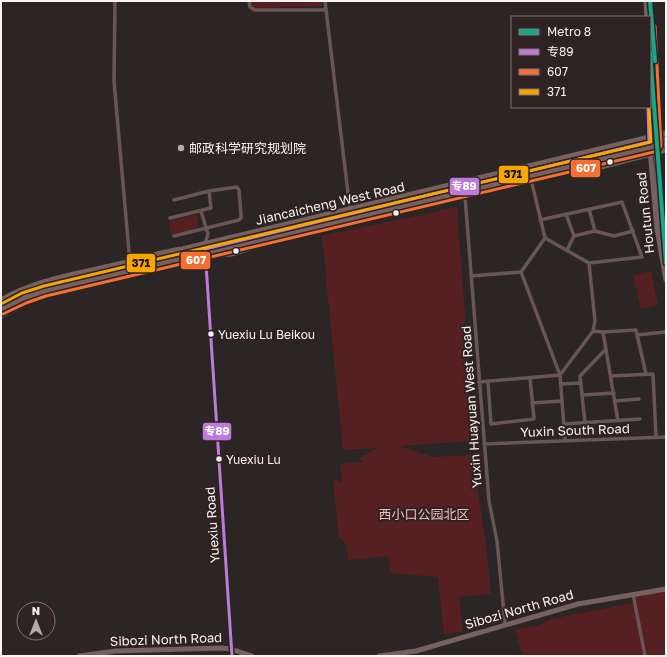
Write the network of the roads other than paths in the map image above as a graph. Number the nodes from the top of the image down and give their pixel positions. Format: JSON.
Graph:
{"nodes":[{"id":1,"x":115,"y":1,"type":"edge"},
{"id":2,"x":249,"y":1,"type":"edge"},
{"id":3,"x":325,"y":1,"type":"edge"},
{"id":4,"x":647,"y":1,"type":"edge"},
{"id":5,"x":326,"y":10,"type":"junction"},
{"id":6,"x":648,"y":16,"type":"edge"},
{"id":7,"x":651,"y":44,"type":"edge"},
{"id":8,"x":648,"y":108,"type":"edge"},
{"id":9,"x":666,"y":133,"type":"edge"},
{"id":10,"x":656,"y":135,"type":"junction"},
{"id":11,"x":649,"y":136,"type":"junction"},
{"id":12,"x":666,"y":139,"type":"edge"},
{"id":13,"x":666,"y":144,"type":"edge"},
{"id":14,"x":656,"y":146,"type":"junction"},
{"id":15,"x":650,"y":148,"type":"junction"},
{"id":16,"x":666,"y":150,"type":"edge"},
{"id":17,"x":531,"y":178,"type":"junction"},
{"id":18,"x":208,"y":191,"type":"junction"},
{"id":19,"x":464,"y":192,"type":"junction"},
{"id":20,"x":174,"y":200,"type":"dead end"},
{"id":21,"x":589,"y":209,"type":"junction"},
{"id":22,"x":201,"y":211,"type":"junction"},
{"id":23,"x":350,"y":214,"type":"junction"},
{"id":24,"x":566,"y":214,"type":"junction"},
{"id":25,"x":170,"y":218,"type":"dead end"},
{"id":26,"x":540,"y":220,"type":"junction"},
{"id":27,"x":206,"y":228,"type":"junction"},
{"id":28,"x":298,"y":231,"type":"junction"},
{"id":29,"x":319,"y":231,"type":"junction"},
{"id":30,"x":595,"y":231,"type":"junction"},
{"id":31,"x":632,"y":231,"type":"junction"},
{"id":32,"x":174,"y":236,"type":"dead end"},
{"id":33,"x":574,"y":236,"type":"junction"},
{"id":34,"x":544,"y":238,"type":"junction"},
{"id":35,"x":567,"y":250,"type":"junction"},
{"id":36,"x":205,"y":251,"type":"junction"},
{"id":37,"x":666,"y":259,"type":"edge"},
{"id":38,"x":589,"y":263,"type":"junction"},
{"id":39,"x":130,"y":264,"type":"junction"},
{"id":40,"x":521,"y":272,"type":"junction"},
{"id":41,"x":471,"y":276,"type":"junction"},
{"id":42,"x":666,"y":280,"type":"edge"},
{"id":43,"x":1,"y":300,"type":"edge"},
{"id":44,"x":1,"y":305,"type":"edge"},
{"id":45,"x":1,"y":310,"type":"edge"},
{"id":46,"x":1,"y":316,"type":"edge"},
{"id":47,"x":593,"y":330,"type":"junction"},
{"id":48,"x":603,"y":332,"type":"junction"},
{"id":49,"x":665,"y":332,"type":"dead end"},
{"id":50,"x":637,"y":335,"type":"junction"},
{"id":51,"x":606,"y":348,"type":"junction"},
{"id":52,"x":646,"y":374,"type":"junction"},
{"id":53,"x":560,"y":375,"type":"junction"},
{"id":54,"x":611,"y":376,"type":"junction"},
{"id":55,"x":530,"y":378,"type":"junction"},
{"id":56,"x":480,"y":382,"type":"junction"},
{"id":57,"x":488,"y":382,"type":"junction"},
{"id":58,"x":580,"y":383,"type":"junction"},
{"id":59,"x":561,"y":384,"type":"junction"},
{"id":60,"x":614,"y":393,"type":"junction"},
{"id":61,"x":582,"y":395,"type":"junction"},
{"id":62,"x":639,"y":399,"type":"dead end"},
{"id":63,"x":562,"y":400,"type":"junction"},
{"id":64,"x":615,"y":400,"type":"junction"},
{"id":65,"x":532,"y":403,"type":"junction"},
{"id":66,"x":640,"y":419,"type":"dead end"},
{"id":67,"x":618,"y":421,"type":"junction"},
{"id":68,"x":585,"y":423,"type":"junction"},
{"id":69,"x":564,"y":424,"type":"junction"},
{"id":70,"x":656,"y":437,"type":"junction"},
{"id":71,"x":666,"y":437,"type":"edge"},
{"id":72,"x":565,"y":440,"type":"junction"},
{"id":73,"x":484,"y":444,"type":"junction"},
{"id":74,"x":666,"y":589,"type":"edge"},
{"id":75,"x":633,"y":594,"type":"junction"},
{"id":76,"x":505,"y":624,"type":"junction"},
{"id":77,"x":231,"y":649,"type":"junction"},
{"id":78,"x":109,"y":654,"type":"edge"},
{"id":79,"x":79,"y":656,"type":"edge"},
{"id":80,"x":232,"y":656,"type":"edge"},
{"id":81,"x":252,"y":656,"type":"edge"},
{"id":82,"x":379,"y":656,"type":"edge"},
{"id":83,"x":645,"y":656,"type":"edge"}],
"edges":[{"from":1,"to":39,"type":"street"},
{"from":2,"to":5,"type":"street"},
{"from":3,"to":5,"type":"street"},
{"from":4,"to":6,"type":"street"},
{"from":5,"to":23,"type":"street"},
{"from":7,"to":10,"type":"street","name":"Houtun Road"},
{"from":8,"to":11,"type":"street","name":"Houtun Road"},
{"from":9,"to":10,"type":"street","name":"Jiancaicheng West Road"},
{"from":10,"to":11,"type":"street","name":"Jiancaicheng West Road"},
{"from":10,"to":14,"type":"street","name":"Houtun Road"},
{"from":11,"to":15,"type":"street","name":"Houtun Road"},
{"from":11,"to":23,"type":"street","name":"Jiancaicheng West Road"},
{"from":12,"to":14,"type":"street","name":"Jiancaicheng West Road"},
{"from":13,"to":14,"type":"street","name":"Jiancaicheng West Road"},
{"from":14,"to":15,"type":"street","name":"Jiancaicheng West Road"},
{"from":14,"to":15,"type":"street","name":"Jiancaicheng West Road"},
{"from":14,"to":16,"type":"street","name":"Jiancaicheng West Road"},
{"from":14,"to":37,"type":"street","name":"Houtun Road"},
{"from":15,"to":17,"type":"street","name":"Jiancaicheng West Road"},
{"from":15,"to":19,"type":"street","name":"Jiancaicheng West Road"},
{"from":15,"to":42,"type":"street","name":"Houtun Road"},
{"from":17,"to":19,"type":"street","name":"Jiancaicheng West Road"},
{"from":17,"to":26,"type":"street"},
{"from":18,"to":20,"type":"street"},
{"from":18,"to":22,"type":"street"},
{"from":18,"to":27,"type":"street"},
{"from":19,"to":23,"type":"street","name":"Jiancaicheng West Road"},
{"from":19,"to":29,"type":"street","name":"Jiancaicheng West Road"},
{"from":19,"to":41,"type":"street","name":"Yuxin Huayuan West Road"},
{"from":21,"to":24,"type":"street"},
{"from":21,"to":30,"type":"street"},
{"from":21,"to":31,"type":"street"},
{"from":22,"to":25,"type":"street"},
{"from":22,"to":27,"type":"street","name":"Yuexiu Road"},
{"from":23,"to":28,"type":"street","name":"Jiancaicheng West Road"},
{"from":23,"to":36,"type":"street","name":"Jiancaicheng West Road"},
{"from":24,"to":26,"type":"street"},
{"from":24,"to":33,"type":"street"},
{"from":26,"to":34,"type":"street"},
{"from":27,"to":32,"type":"street"},
{"from":27,"to":36,"type":"street","name":"Yuexiu Road"},
{"from":28,"to":29,"type":"street"},
{"from":28,"to":36,"type":"street","name":"Jiancaicheng West Road"},
{"from":29,"to":36,"type":"street","name":"Jiancaicheng West Road"},
{"from":30,"to":31,"type":"street"},
{"from":30,"to":33,"type":"street"},
{"from":31,"to":38,"type":"street"},
{"from":33,"to":35,"type":"street"},
{"from":34,"to":35,"type":"street"},
{"from":34,"to":40,"type":"street"},
{"from":35,"to":38,"type":"street"},
{"from":36,"to":39,"type":"street","name":"Jiancaicheng West Road"},
{"from":36,"to":45,"type":"street","name":"Jiancaicheng West Road"},
{"from":36,"to":46,"type":"street","name":"Jiancaicheng West Road"},
{"from":36,"to":77,"type":"street","name":"Yuexiu Road"},
{"from":38,"to":47,"type":"street"},
{"from":39,"to":43,"type":"street","name":"Jiancaicheng West Road"},
{"from":39,"to":44,"type":"street","name":"Jiancaicheng West Road"},
{"from":40,"to":41,"type":"street"},
{"from":40,"to":53,"type":"street"},
{"from":41,"to":56,"type":"street","name":"Yuxin Huayuan West Road"},
{"from":47,"to":48,"type":"street"},
{"from":47,"to":53,"type":"street"},
{"from":48,"to":50,"type":"street"},
{"from":48,"to":51,"type":"street"},
{"from":49,"to":50,"type":"street"},
{"from":50,"to":52,"type":"street"},
{"from":51,"to":54,"type":"street"},
{"from":51,"to":58,"type":"street"},
{"from":52,"to":54,"type":"street"},
{"from":52,"to":70,"type":"street"},
{"from":53,"to":55,"type":"street"},
{"from":53,"to":59,"type":"street"},
{"from":54,"to":60,"type":"street"},
{"from":55,"to":57,"type":"street"},
{"from":55,"to":65,"type":"street"},
{"from":56,"to":57,"type":"street"},
{"from":56,"to":73,"type":"street","name":"Yuxin Huayuan West Road"},
{"from":57,"to":65,"type":"street"},
{"from":58,"to":59,"type":"street"},
{"from":58,"to":61,"type":"street"},
{"from":59,"to":63,"type":"street"},
{"from":60,"to":61,"type":"street"},
{"from":60,"to":64,"type":"street"},
{"from":61,"to":68,"type":"street"},
{"from":62,"to":64,"type":"street"},
{"from":63,"to":65,"type":"street"},
{"from":63,"to":69,"type":"street"},
{"from":64,"to":67,"type":"street"},
{"from":66,"to":67,"type":"street"},
{"from":67,"to":68,"type":"street"},
{"from":68,"to":69,"type":"street"},
{"from":69,"to":72,"type":"street"},
{"from":70,"to":71,"type":"street","name":"Yuxin South Road"},
{"from":70,"to":72,"type":"street","name":"Yuxin South Road"},
{"from":72,"to":73,"type":"street","name":"Yuxin South Road"},
{"from":73,"to":76,"type":"street","name":"Yuxin Huayuan West Road"},
{"from":74,"to":75,"type":"street","name":"Sibozi North Road"},
{"from":75,"to":76,"type":"street","name":"Sibozi North Road"},
{"from":75,"to":83,"type":"street"},
{"from":76,"to":82,"type":"street","name":"Sibozi North Road"},
{"from":77,"to":78,"type":"street","name":"Sibozi North Road"},
{"from":77,"to":80,"type":"street","name":"Yuexiu Road"},
{"from":77,"to":81,"type":"street","name":"Sibozi North Road"},
{"from":78,"to":79,"type":"street","name":"Sibozi North Road"}]}
